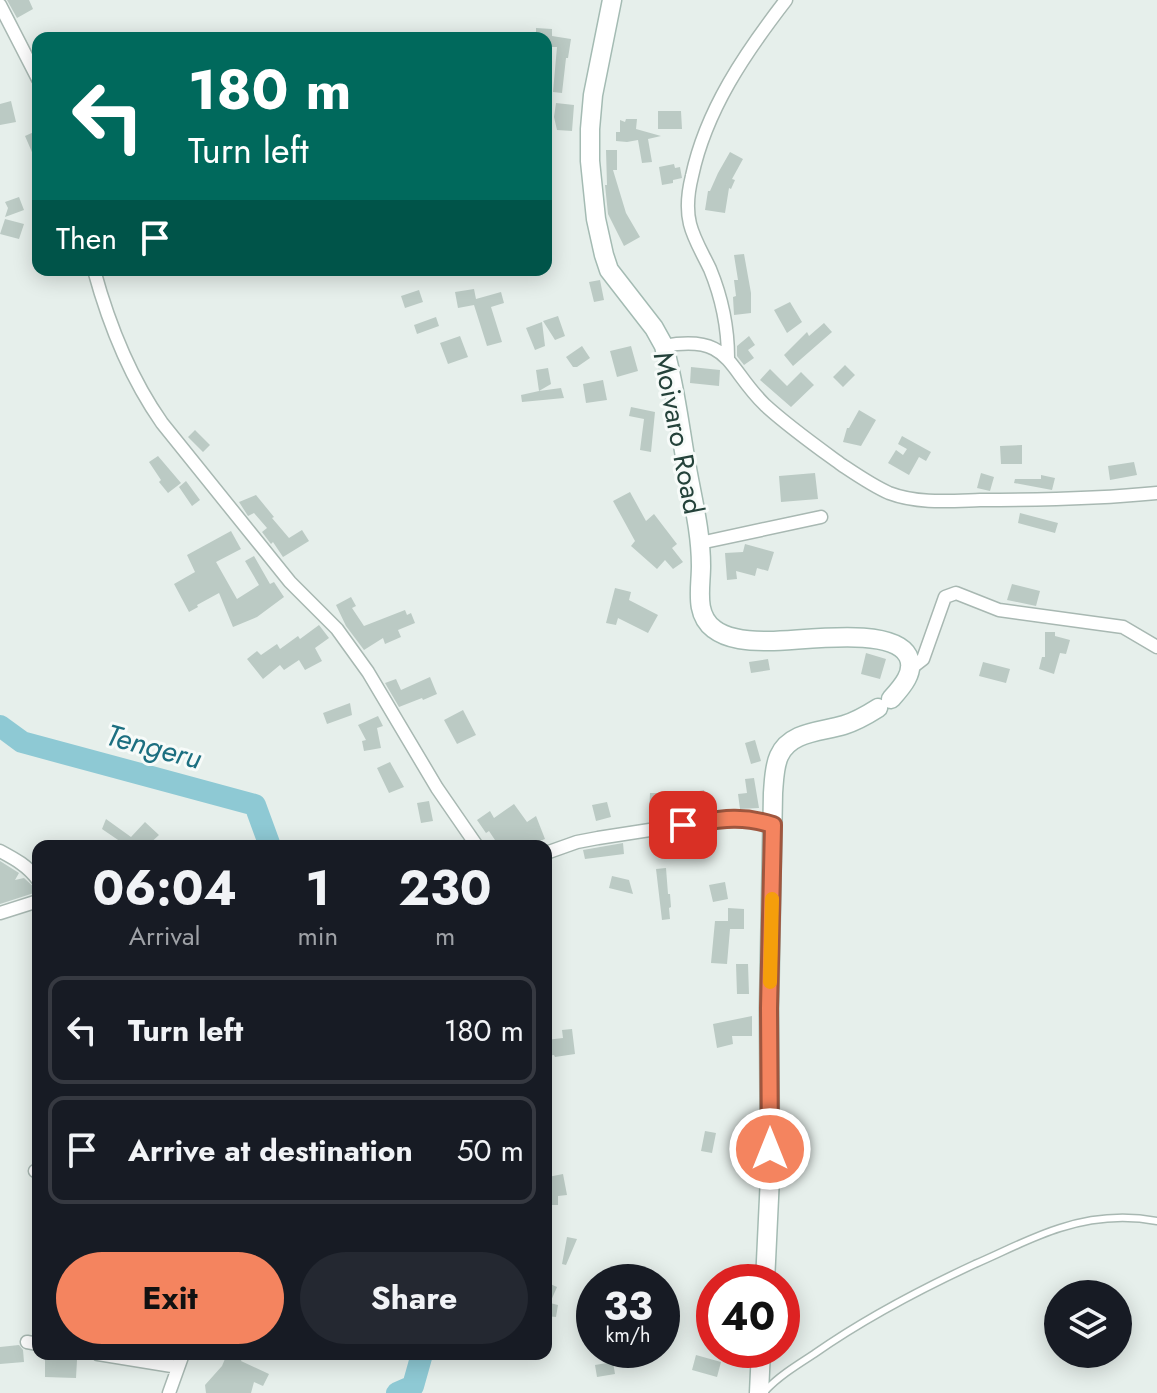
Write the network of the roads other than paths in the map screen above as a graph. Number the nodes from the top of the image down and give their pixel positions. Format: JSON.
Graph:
{"nodes":[{"id":1,"x":612,"y":0,"type":"edge"},
{"id":2,"x":786,"y":0,"type":"edge"},
{"id":3,"x":0,"y":5,"type":"edge"},
{"id":4,"x":32,"y":67,"type":"edge"},
{"id":5,"x":96,"y":276,"type":"edge"},
{"id":6,"x":664,"y":346,"type":"junction"},
{"id":7,"x":728,"y":358,"type":"junction"},
{"id":8,"x":1157,"y":493,"type":"edge"},
{"id":9,"x":821,"y":517,"type":"dead end"},
{"id":10,"x":700,"y":543,"type":"junction"},
{"id":11,"x":1157,"y":647,"type":"edge"},
{"id":12,"x":910,"y":669,"type":"junction"},
{"id":13,"x":773,"y":825,"type":"junction"},
{"id":14,"x":473,"y":840,"type":"edge"},
{"id":15,"x":0,"y":851,"type":"edge"},
{"id":16,"x":552,"y":851,"type":"edge"},
{"id":17,"x":32,"y":872,"type":"edge"},
{"id":18,"x":32,"y":903,"type":"edge"},
{"id":19,"x":0,"y":913,"type":"edge"},
{"id":20,"x":1157,"y":1221,"type":"edge"},
{"id":21,"x":766,"y":1264,"type":"edge"},
{"id":22,"x":135,"y":1360,"type":"edge"},
{"id":23,"x":181,"y":1360,"type":"edge"},
{"id":24,"x":178,"y":1367,"type":"junction"},
{"id":25,"x":761,"y":1368,"type":"edge"},
{"id":26,"x":169,"y":1393,"type":"edge"},
{"id":27,"x":760,"y":1393,"type":"edge"}],
"edges":[{"from":1,"to":6,"type":"street","name":"Moivaro Road"},
{"from":2,"to":7,"type":"street"},
{"from":3,"to":4,"type":"street"},
{"from":5,"to":14,"type":"street"},
{"from":6,"to":7,"type":"street"},
{"from":6,"to":10,"type":"street","name":"Moivaro Road"},
{"from":7,"to":8,"type":"street"},
{"from":9,"to":10,"type":"street"},
{"from":10,"to":12,"type":"street","name":"Moivaro Road"},
{"from":11,"to":12,"type":"street"},
{"from":12,"to":13,"type":"street"},
{"from":13,"to":16,"type":"street"},
{"from":13,"to":21,"type":"street"},
{"from":15,"to":17,"type":"street"},
{"from":18,"to":19,"type":"street"},
{"from":20,"to":27,"type":"lane"},
{"from":22,"to":24,"type":"street"},
{"from":23,"to":24,"type":"street"},
{"from":24,"to":26,"type":"street"},
{"from":25,"to":27,"type":"street"}]}
